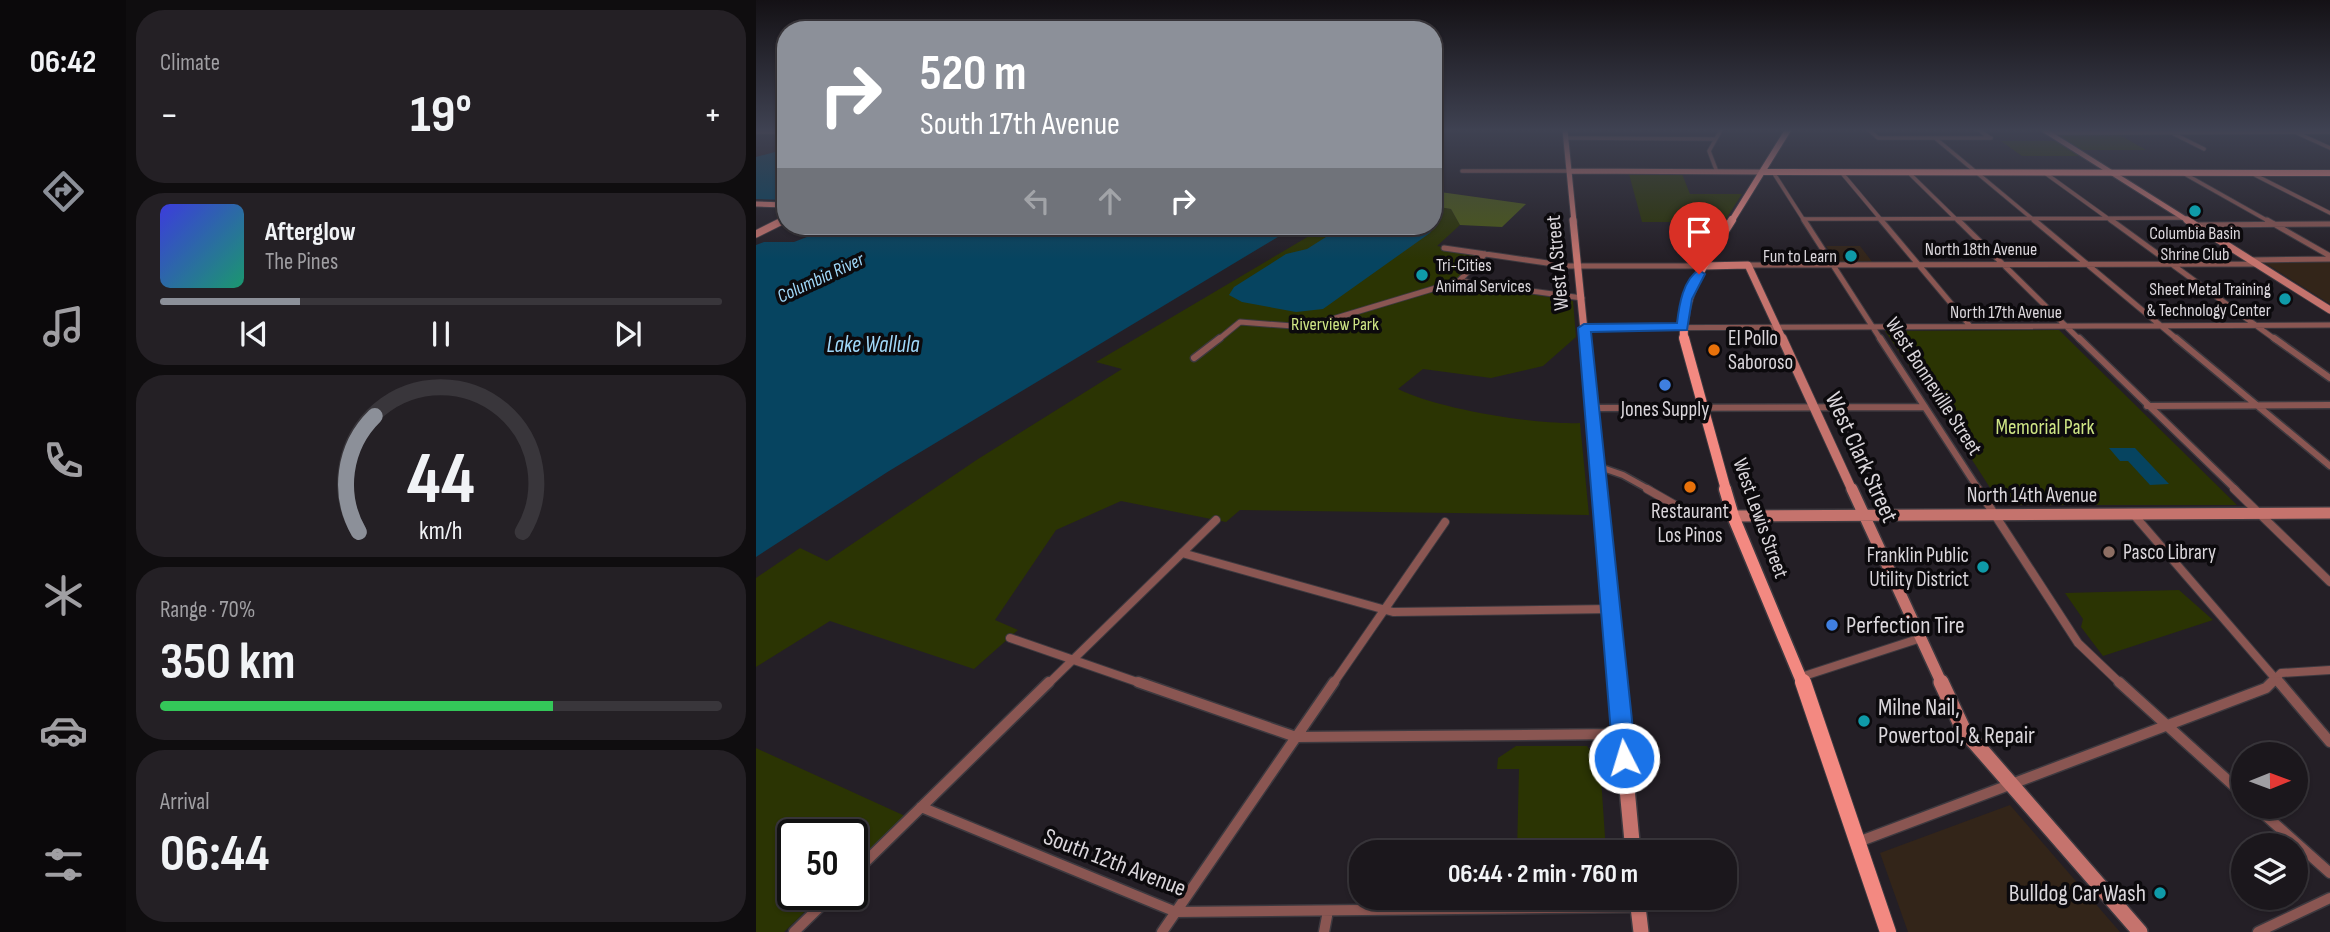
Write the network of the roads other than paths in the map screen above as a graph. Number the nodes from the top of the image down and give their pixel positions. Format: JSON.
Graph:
{"nodes":[{"id":1,"x":1570,"y":173,"type":"edge"},
{"id":2,"x":1761,"y":173,"type":"edge"},
{"id":3,"x":1774,"y":173,"type":"edge"},
{"id":4,"x":1842,"y":173,"type":"edge"},
{"id":5,"x":1909,"y":173,"type":"edge"},
{"id":6,"x":1977,"y":173,"type":"edge"},
{"id":7,"x":2045,"y":173,"type":"edge"},
{"id":8,"x":2114,"y":173,"type":"edge"},
{"id":9,"x":2184,"y":173,"type":"edge"},
{"id":10,"x":2252,"y":173,"type":"edge"},
{"id":11,"x":756,"y":204,"type":"edge"},
{"id":12,"x":777,"y":205,"type":"edge"},
{"id":13,"x":2330,"y":213,"type":"edge"},
{"id":14,"x":1956,"y":218,"type":"junction"},
{"id":15,"x":2032,"y":218,"type":"junction"},
{"id":16,"x":2108,"y":218,"type":"junction"},
{"id":17,"x":2184,"y":218,"type":"junction"},
{"id":18,"x":1803,"y":219,"type":"junction"},
{"id":19,"x":1880,"y":219,"type":"junction"},
{"id":20,"x":777,"y":224,"type":"edge"},
{"id":21,"x":2274,"y":224,"type":"junction"},
{"id":22,"x":2330,"y":224,"type":"edge"},
{"id":23,"x":2195,"y":225,"type":"junction"},
{"id":24,"x":756,"y":234,"type":"edge"},
{"id":25,"x":1444,"y":248,"type":"dead end"},
{"id":26,"x":1485,"y":254,"type":"junction"},
{"id":27,"x":2330,"y":258,"type":"edge"},
{"id":28,"x":2250,"y":260,"type":"junction"},
{"id":29,"x":2172,"y":264,"type":"junction"},
{"id":30,"x":2258,"y":264,"type":"junction"},
{"id":31,"x":1748,"y":265,"type":"junction"},
{"id":32,"x":1833,"y":265,"type":"junction"},
{"id":33,"x":1918,"y":265,"type":"junction"},
{"id":34,"x":2003,"y":265,"type":"junction"},
{"id":35,"x":2087,"y":265,"type":"junction"},
{"id":36,"x":1578,"y":266,"type":"junction"},
{"id":37,"x":1704,"y":266,"type":"junction"},
{"id":38,"x":1459,"y":281,"type":"junction"},
{"id":39,"x":1582,"y":298,"type":"junction"},
{"id":40,"x":2330,"y":310,"type":"edge"},
{"id":41,"x":2330,"y":325,"type":"edge"},
{"id":42,"x":1970,"y":326,"type":"junction"},
{"id":43,"x":2066,"y":326,"type":"junction"},
{"id":44,"x":2161,"y":326,"type":"junction"},
{"id":45,"x":2257,"y":326,"type":"junction"},
{"id":46,"x":1683,"y":327,"type":"junction"},
{"id":47,"x":1777,"y":327,"type":"junction"},
{"id":48,"x":1873,"y":327,"type":"junction"},
{"id":49,"x":1584,"y":328,"type":"junction"},
{"id":50,"x":1194,"y":358,"type":"dead end"},
{"id":51,"x":2330,"y":377,"type":"edge"},
{"id":52,"x":2257,"y":405,"type":"junction"},
{"id":53,"x":2330,"y":405,"type":"edge"},
{"id":54,"x":2147,"y":406,"type":"junction"},
{"id":55,"x":1814,"y":407,"type":"junction"},
{"id":56,"x":1925,"y":407,"type":"junction"},
{"id":57,"x":1592,"y":408,"type":"junction"},
{"id":58,"x":1702,"y":408,"type":"junction"},
{"id":59,"x":1597,"y":466,"type":"junction"},
{"id":60,"x":2330,"y":466,"type":"edge"},
{"id":61,"x":2258,"y":513,"type":"junction"},
{"id":62,"x":2330,"y":513,"type":"edge"},
{"id":63,"x":1994,"y":514,"type":"junction"},
{"id":64,"x":2133,"y":514,"type":"junction"},
{"id":65,"x":1864,"y":515,"type":"junction"},
{"id":66,"x":1733,"y":516,"type":"junction"},
{"id":67,"x":1216,"y":520,"type":"dead end"},
{"id":68,"x":1445,"y":522,"type":"dead end"},
{"id":69,"x":1182,"y":553,"type":"junction"},
{"id":70,"x":2330,"y":582,"type":"edge"},
{"id":71,"x":1384,"y":609,"type":"junction"},
{"id":72,"x":1610,"y":609,"type":"junction"},
{"id":73,"x":1010,"y":638,"type":"dead end"},
{"id":74,"x":1921,"y":638,"type":"junction"},
{"id":75,"x":1072,"y":660,"type":"junction"},
{"id":76,"x":2330,"y":670,"type":"edge"},
{"id":77,"x":1801,"y":677,"type":"junction"},
{"id":78,"x":2275,"y":678,"type":"junction"},
{"id":79,"x":2166,"y":726,"type":"junction"},
{"id":80,"x":1622,"y":734,"type":"junction"},
{"id":81,"x":1296,"y":737,"type":"junction"},
{"id":82,"x":2330,"y":742,"type":"edge"},
{"id":83,"x":2231,"y":784,"type":"edge"},
{"id":84,"x":2010,"y":785,"type":"junction"},
{"id":85,"x":921,"y":807,"type":"junction"},
{"id":86,"x":2269,"y":819,"type":"edge"},
{"id":87,"x":1632,"y":840,"type":"edge"},
{"id":88,"x":1858,"y":842,"type":"junction"},
{"id":89,"x":868,"y":859,"type":"edge"},
{"id":90,"x":2330,"y":873,"type":"edge"},
{"id":91,"x":2330,"y":898,"type":"edge"},
{"id":92,"x":816,"y":910,"type":"edge"},
{"id":93,"x":1362,"y":910,"type":"edge"},
{"id":94,"x":1639,"y":910,"type":"edge"},
{"id":95,"x":1328,"y":911,"type":"junction"},
{"id":96,"x":1176,"y":912,"type":"junction"},
{"id":97,"x":794,"y":932,"type":"edge"},
{"id":98,"x":1163,"y":932,"type":"edge"},
{"id":99,"x":1324,"y":932,"type":"edge"},
{"id":100,"x":1640,"y":932,"type":"edge"},
{"id":101,"x":1888,"y":932,"type":"edge"},
{"id":102,"x":2140,"y":932,"type":"edge"},
{"id":103,"x":2258,"y":932,"type":"edge"}],
"edges":[{"from":1,"to":36,"type":"street","name":"West A Street"},
{"from":2,"to":37,"type":"main road","name":"West Lewis Street"},
{"from":3,"to":18,"type":"street","name":"West Bonneville Street"},
{"from":4,"to":19,"type":"street"},
{"from":5,"to":14,"type":"street"},
{"from":6,"to":15,"type":"street"},
{"from":7,"to":16,"type":"street"},
{"from":8,"to":17,"type":"street"},
{"from":9,"to":21,"type":"street"},
{"from":10,"to":13,"type":"street"},
{"from":11,"to":12,"type":"street"},
{"from":14,"to":15,"type":"street"},
{"from":14,"to":19,"type":"street"},
{"from":14,"to":34,"type":"street"},
{"from":15,"to":16,"type":"street"},
{"from":15,"to":35,"type":"street"},
{"from":16,"to":17,"type":"street"},
{"from":16,"to":29,"type":"street"},
{"from":17,"to":23,"type":"street"},
{"from":18,"to":19,"type":"street"},
{"from":18,"to":32,"type":"street","name":"West Bonneville Street"},
{"from":19,"to":33,"type":"street"},
{"from":20,"to":24,"type":"street"},
{"from":21,"to":22,"type":"street"},
{"from":21,"to":23,"type":"street"},
{"from":21,"to":27,"type":"street"},
{"from":23,"to":28,"type":"street"},
{"from":25,"to":26,"type":"street"},
{"from":26,"to":36,"type":"street"},
{"from":26,"to":38,"type":"street"},
{"from":27,"to":28,"type":"street"},
{"from":28,"to":30,"type":"street"},
{"from":29,"to":30,"type":"street","name":"North 18th Avenue"},
{"from":29,"to":35,"type":"street","name":"North 18th Avenue"},
{"from":29,"to":45,"type":"street"},
{"from":30,"to":40,"type":"street"},
{"from":31,"to":32,"type":"street","name":"North 18th Avenue"},
{"from":31,"to":37,"type":"street","name":"North 18th Avenue"},
{"from":31,"to":47,"type":"street","name":"West Clark Street"},
{"from":32,"to":33,"type":"street","name":"North 18th Avenue"},
{"from":32,"to":48,"type":"street","name":"West Bonneville Street"},
{"from":33,"to":34,"type":"street","name":"North 18th Avenue"},
{"from":33,"to":42,"type":"street"},
{"from":34,"to":35,"type":"street","name":"North 18th Avenue"},
{"from":34,"to":43,"type":"street"},
{"from":35,"to":44,"type":"street"},
{"from":36,"to":37,"type":"street"},
{"from":36,"to":39,"type":"street","name":"West A Street"},
{"from":37,"to":46,"type":"main road","name":"West Lewis Street"},
{"from":38,"to":39,"type":"street"},
{"from":38,"to":50,"type":"street"},
{"from":39,"to":49,"type":"street","name":"West A Street"},
{"from":41,"to":45,"type":"street","name":"North 17th Avenue"},
{"from":42,"to":43,"type":"street","name":"North 17th Avenue"},
{"from":42,"to":48,"type":"street","name":"North 17th Avenue"},
{"from":43,"to":44,"type":"street","name":"North 17th Avenue"},
{"from":43,"to":54,"type":"street"},
{"from":44,"to":45,"type":"street","name":"North 17th Avenue"},
{"from":44,"to":52,"type":"street"},
{"from":45,"to":51,"type":"street"},
{"from":46,"to":47,"type":"street","name":"North 17th Avenue"},
{"from":46,"to":49,"type":"street","name":"North 17th Avenue"},
{"from":46,"to":58,"type":"main road","name":"West Lewis Street"},
{"from":47,"to":48,"type":"street","name":"North 17th Avenue"},
{"from":47,"to":55,"type":"street","name":"West Clark Street"},
{"from":48,"to":56,"type":"street","name":"West Bonneville Street"},
{"from":49,"to":57,"type":"street","name":"West A Street"},
{"from":52,"to":53,"type":"street"},
{"from":52,"to":54,"type":"street"},
{"from":52,"to":60,"type":"street"},
{"from":54,"to":61,"type":"street"},
{"from":55,"to":56,"type":"street"},
{"from":55,"to":58,"type":"street"},
{"from":55,"to":65,"type":"street","name":"West Clark Street"},
{"from":56,"to":63,"type":"street","name":"West Bonneville Street"},
{"from":57,"to":58,"type":"street"},
{"from":57,"to":59,"type":"street","name":"West A Street"},
{"from":58,"to":66,"type":"main road","name":"West Lewis Street"},
{"from":59,"to":66,"type":"street"},
{"from":59,"to":72,"type":"street","name":"West A Street"},
{"from":61,"to":62,"type":"street","name":"North 14th Avenue"},
{"from":61,"to":64,"type":"street","name":"North 14th Avenue"},
{"from":61,"to":70,"type":"street"},
{"from":63,"to":64,"type":"street","name":"North 14th Avenue"},
{"from":63,"to":65,"type":"street","name":"North 14th Avenue"},
{"from":63,"to":79,"type":"street","name":"West Bonneville Street"},
{"from":64,"to":78,"type":"street"},
{"from":65,"to":66,"type":"street","name":"North 14th Avenue"},
{"from":65,"to":74,"type":"street","name":"West Clark Street"},
{"from":66,"to":77,"type":"main road","name":"West Lewis Street"},
{"from":67,"to":69,"type":"street"},
{"from":68,"to":71,"type":"street"},
{"from":69,"to":71,"type":"street"},
{"from":69,"to":75,"type":"street"},
{"from":71,"to":72,"type":"street"},
{"from":71,"to":81,"type":"street"},
{"from":72,"to":80,"type":"street","name":"West A Street"},
{"from":73,"to":75,"type":"street"},
{"from":74,"to":77,"type":"street"},
{"from":74,"to":84,"type":"street","name":"West Clark Street"},
{"from":75,"to":81,"type":"street"},
{"from":75,"to":85,"type":"street"},
{"from":76,"to":78,"type":"street"},
{"from":77,"to":88,"type":"main road","name":"West Lewis Street"},
{"from":78,"to":79,"type":"street"},
{"from":78,"to":82,"type":"street"},
{"from":79,"to":83,"type":"street","name":"West Bonneville Street"},
{"from":79,"to":84,"type":"street"},
{"from":80,"to":81,"type":"street"},
{"from":80,"to":87,"type":"street","name":"West A Street"},
{"from":81,"to":96,"type":"street"},
{"from":84,"to":88,"type":"street"},
{"from":84,"to":102,"type":"street","name":"West Clark Street"},
{"from":85,"to":89,"type":"street"},
{"from":85,"to":96,"type":"street","name":"South 12th Avenue"},
{"from":86,"to":90,"type":"street"},
{"from":88,"to":101,"type":"main road","name":"West Lewis Street"},
{"from":91,"to":103,"type":"street"},
{"from":92,"to":97,"type":"street"},
{"from":93,"to":95,"type":"street","name":"South 12th Avenue"},
{"from":94,"to":100,"type":"street"},
{"from":95,"to":96,"type":"street","name":"South 12th Avenue"},
{"from":95,"to":99,"type":"street"},
{"from":96,"to":98,"type":"street"}]}
